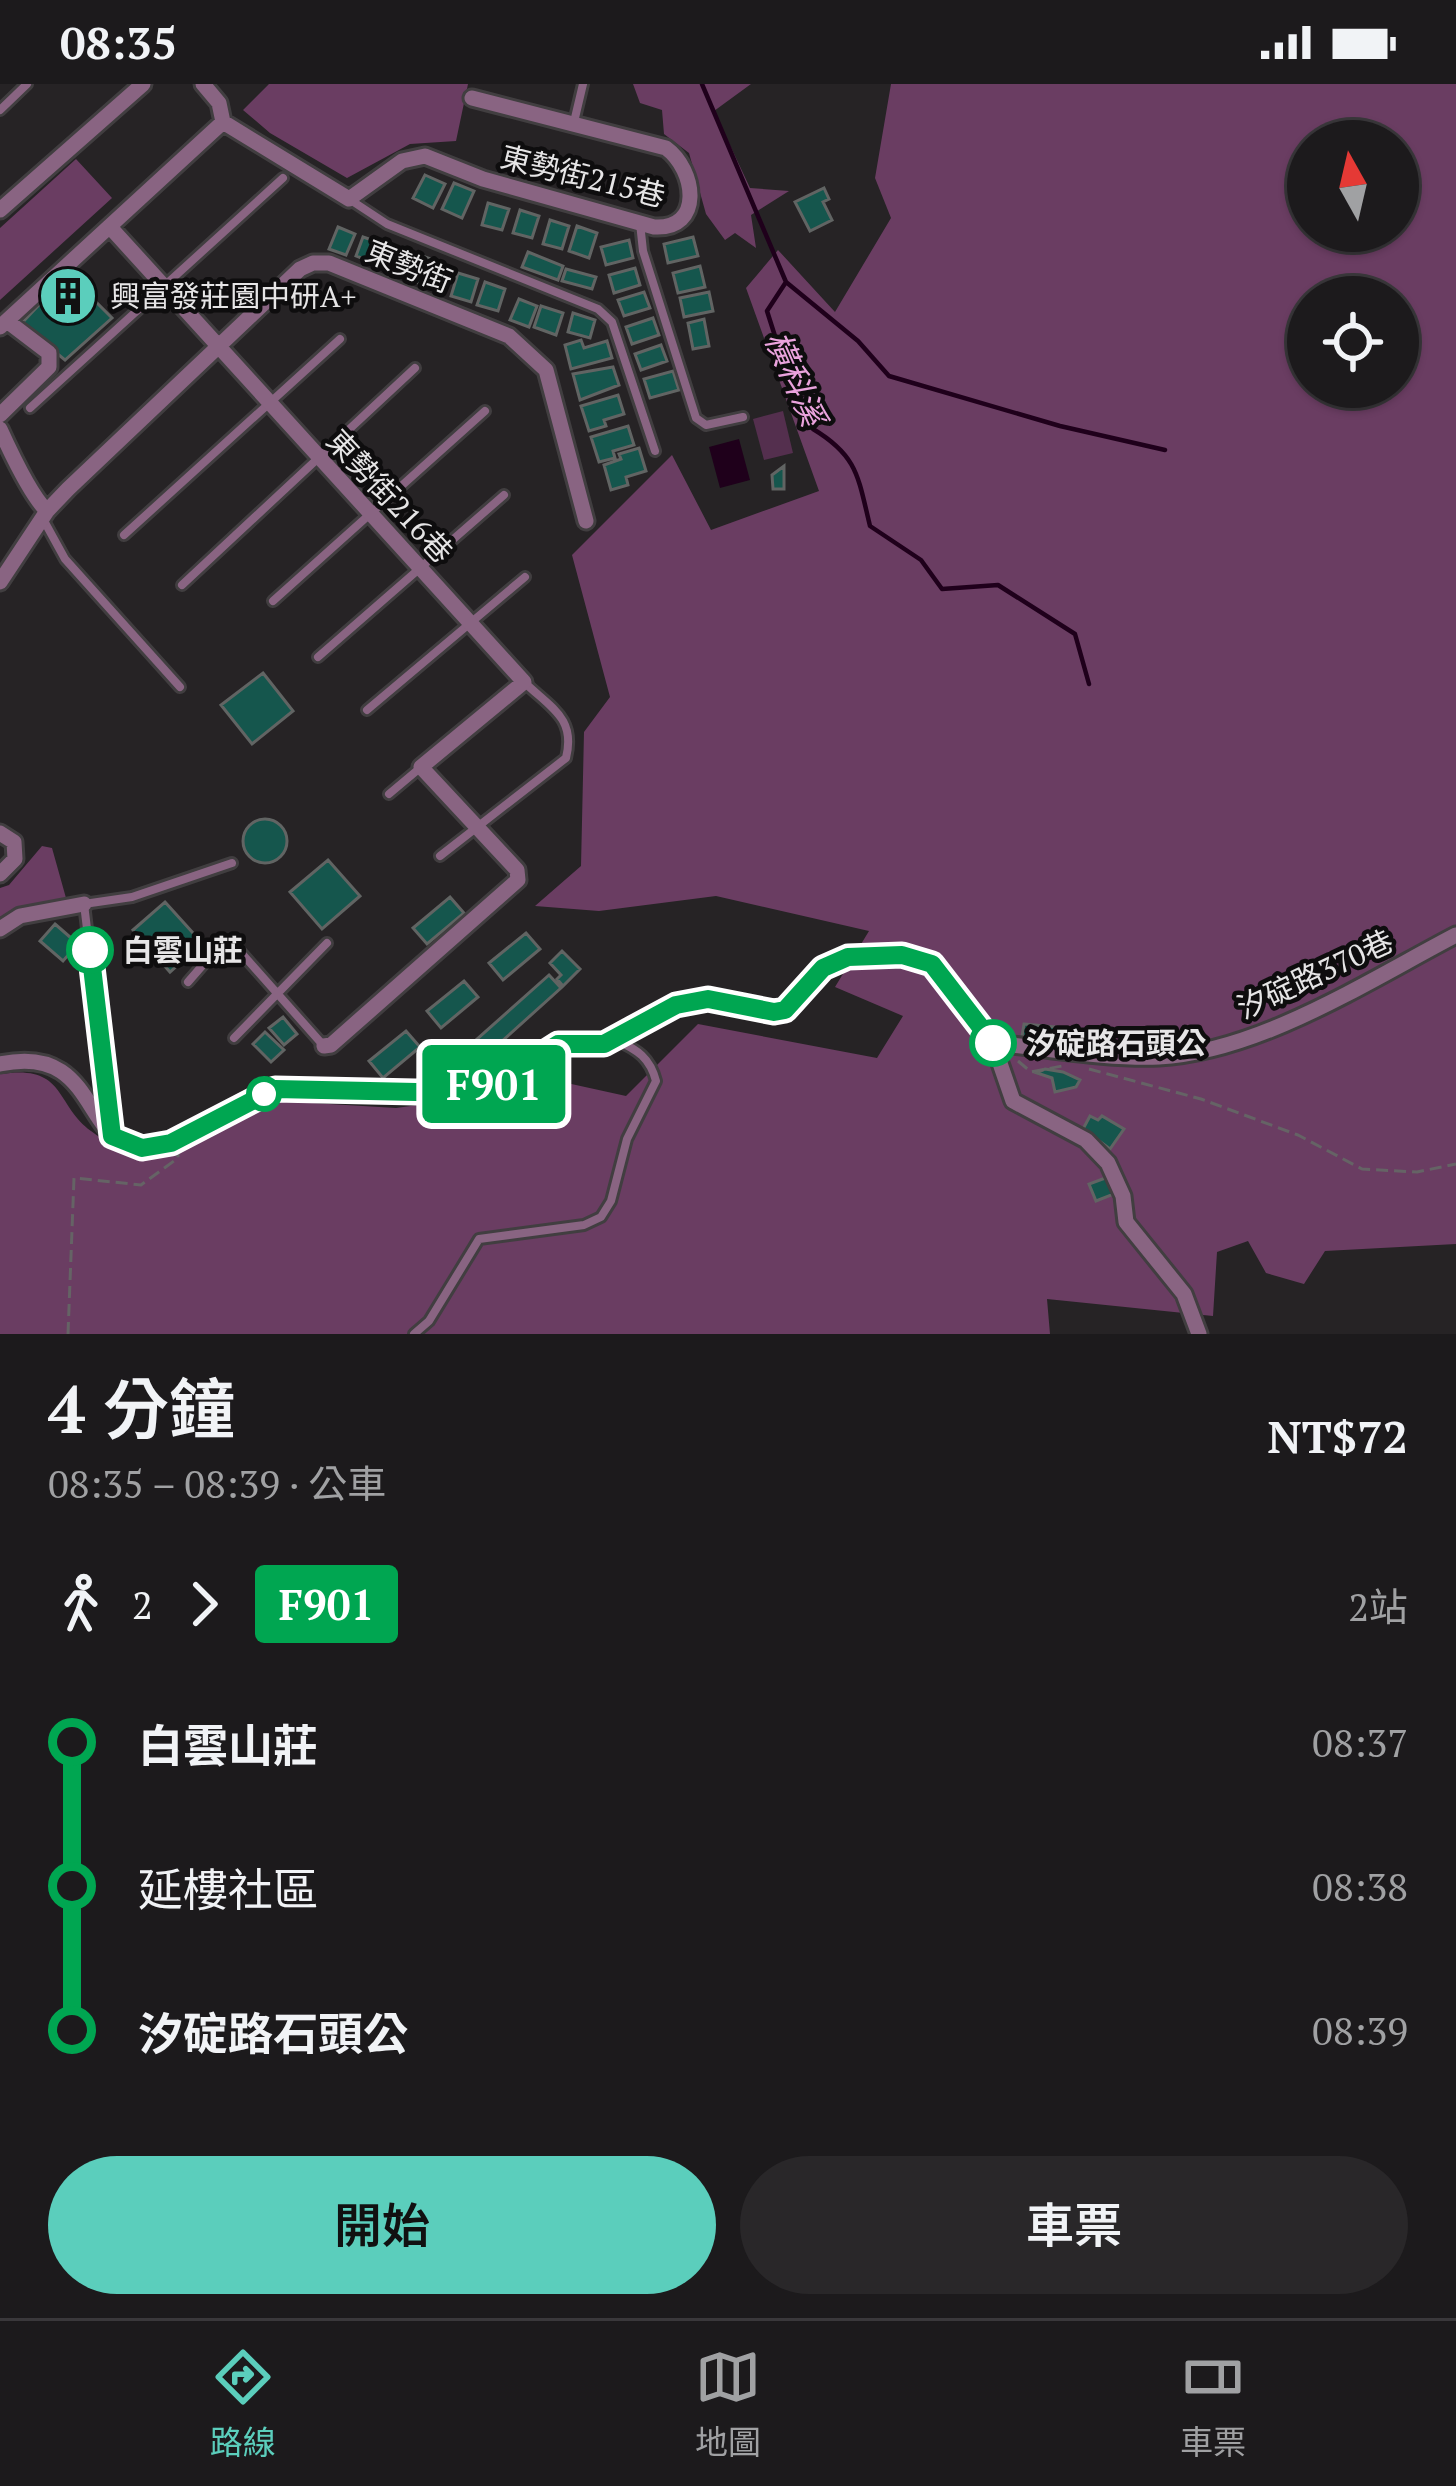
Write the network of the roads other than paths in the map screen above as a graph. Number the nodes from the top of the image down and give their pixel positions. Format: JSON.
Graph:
{"nodes":[{"id":1,"x":28,"y":84,"type":"edge"},
{"id":2,"x":143,"y":84,"type":"edge"},
{"id":3,"x":203,"y":84,"type":"edge"},
{"id":4,"x":583,"y":84,"type":"edge"},
{"id":5,"x":472,"y":98,"type":"dead end"},
{"id":6,"x":0,"y":110,"type":"edge"},
{"id":7,"x":223,"y":122,"type":"junction"},
{"id":8,"x":574,"y":122,"type":"junction"},
{"id":9,"x":283,"y":178,"type":"dead end"},
{"id":10,"x":349,"y":199,"type":"junction"},
{"id":11,"x":0,"y":210,"type":"edge"},
{"id":12,"x":640,"y":223,"type":"junction"},
{"id":13,"x":110,"y":227,"type":"junction"},
{"id":14,"x":165,"y":288,"type":"junction"},
{"id":15,"x":3,"y":324,"type":"edge"},
{"id":16,"x":340,"y":339,"type":"dead end"},
{"id":17,"x":217,"y":346,"type":"junction"},
{"id":18,"x":415,"y":368,"type":"dead end"},
{"id":19,"x":269,"y":404,"type":"junction"},
{"id":20,"x":30,"y":408,"type":"dead end"},
{"id":21,"x":485,"y":412,"type":"dead end"},
{"id":22,"x":0,"y":415,"type":"edge"},
{"id":23,"x":743,"y":417,"type":"dead end"},
{"id":24,"x":0,"y":429,"type":"edge"},
{"id":25,"x":656,"y":451,"type":"dead end"},
{"id":26,"x":319,"y":458,"type":"junction"},
{"id":27,"x":504,"y":495,"type":"dead end"},
{"id":28,"x":370,"y":514,"type":"junction"},
{"id":29,"x":45,"y":515,"type":"junction"},
{"id":30,"x":586,"y":521,"type":"dead end"},
{"id":31,"x":124,"y":535,"type":"dead end"},
{"id":32,"x":420,"y":568,"type":"junction"},
{"id":33,"x":525,"y":577,"type":"dead end"},
{"id":34,"x":0,"y":582,"type":"edge"},
{"id":35,"x":182,"y":585,"type":"dead end"},
{"id":36,"x":273,"y":601,"type":"dead end"},
{"id":37,"x":470,"y":623,"type":"junction"},
{"id":38,"x":318,"y":657,"type":"dead end"},
{"id":39,"x":524,"y":682,"type":"junction"},
{"id":40,"x":180,"y":687,"type":"dead end"},
{"id":41,"x":368,"y":710,"type":"dead end"},
{"id":42,"x":421,"y":767,"type":"junction"},
{"id":43,"x":389,"y":794,"type":"dead end"},
{"id":44,"x":477,"y":826,"type":"junction"},
{"id":45,"x":0,"y":833,"type":"edge"},
{"id":46,"x":440,"y":856,"type":"dead end"},
{"id":47,"x":232,"y":863,"type":"dead end"},
{"id":48,"x":0,"y":874,"type":"edge"},
{"id":49,"x":84,"y":904,"type":"junction"},
{"id":50,"x":0,"y":929,"type":"edge"},
{"id":51,"x":1456,"y":935,"type":"edge"},
{"id":52,"x":327,"y":943,"type":"dead end"},
{"id":53,"x":188,"y":982,"type":"dead end"},
{"id":54,"x":278,"y":993,"type":"junction"},
{"id":55,"x":234,"y":1038,"type":"dead end"},
{"id":56,"x":615,"y":1039,"type":"junction"},
{"id":57,"x":993,"y":1043,"type":"junction"},
{"id":58,"x":324,"y":1046,"type":"joint"},
{"id":59,"x":0,"y":1064,"type":"edge"},
{"id":60,"x":112,"y":1136,"type":"junction"},
{"id":61,"x":415,"y":1334,"type":"edge"},
{"id":62,"x":1199,"y":1334,"type":"edge"}],
"edges":[{"from":1,"to":6,"type":"lane"},
{"from":2,"to":11,"type":"street"},
{"from":3,"to":7,"type":"street"},
{"from":4,"to":8,"type":"lane"},
{"from":5,"to":8,"type":"street","name":"東勢街215巷"},
{"from":7,"to":10,"type":"street"},
{"from":7,"to":13,"type":"street"},
{"from":8,"to":12,"type":"street","name":"東勢街215巷"},
{"from":9,"to":14,"type":"lane"},
{"from":10,"to":12,"type":"street","name":"東勢街215巷"},
{"from":10,"to":25,"type":"lane"},
{"from":12,"to":23,"type":"lane"},
{"from":13,"to":14,"type":"street"},
{"from":13,"to":15,"type":"street"},
{"from":14,"to":17,"type":"street"},
{"from":14,"to":20,"type":"lane"},
{"from":15,"to":22,"type":"street"},
{"from":16,"to":19,"type":"lane"},
{"from":17,"to":19,"type":"street","name":"東勢街216巷"},
{"from":17,"to":29,"type":"street","name":"東勢街"},
{"from":17,"to":30,"type":"street","name":"東勢街"},
{"from":18,"to":26,"type":"lane"},
{"from":19,"to":26,"type":"street","name":"東勢街216巷"},
{"from":19,"to":31,"type":"lane"},
{"from":21,"to":28,"type":"lane"},
{"from":24,"to":29,"type":"street"},
{"from":26,"to":28,"type":"street","name":"東勢街216巷"},
{"from":26,"to":35,"type":"lane"},
{"from":27,"to":32,"type":"lane"},
{"from":28,"to":32,"type":"street","name":"東勢街216巷"},
{"from":28,"to":36,"type":"lane"},
{"from":29,"to":34,"type":"street","name":"東勢街"},
{"from":29,"to":40,"type":"lane"},
{"from":32,"to":37,"type":"street","name":"東勢街216巷"},
{"from":32,"to":38,"type":"lane"},
{"from":33,"to":37,"type":"lane"},
{"from":37,"to":39,"type":"street","name":"東勢街216巷"},
{"from":37,"to":41,"type":"lane"},
{"from":39,"to":42,"type":"street"},
{"from":39,"to":44,"type":"lane"},
{"from":42,"to":43,"type":"lane"},
{"from":42,"to":44,"type":"street"},
{"from":44,"to":46,"type":"lane"},
{"from":44,"to":58,"type":"street"},
{"from":45,"to":48,"type":"street"},
{"from":47,"to":49,"type":"lane"},
{"from":49,"to":50,"type":"street"},
{"from":49,"to":60,"type":"lane"},
{"from":51,"to":57,"type":"street","name":"汐碇路370巷"},
{"from":52,"to":54,"type":"lane"},
{"from":53,"to":54,"type":"lane"},
{"from":54,"to":55,"type":"lane"},
{"from":54,"to":58,"type":"lane"},
{"from":56,"to":57,"type":"street"},
{"from":56,"to":60,"type":"street"},
{"from":56,"to":61,"type":"lane"},
{"from":57,"to":62,"type":"street"},
{"from":59,"to":60,"type":"street"}]}
